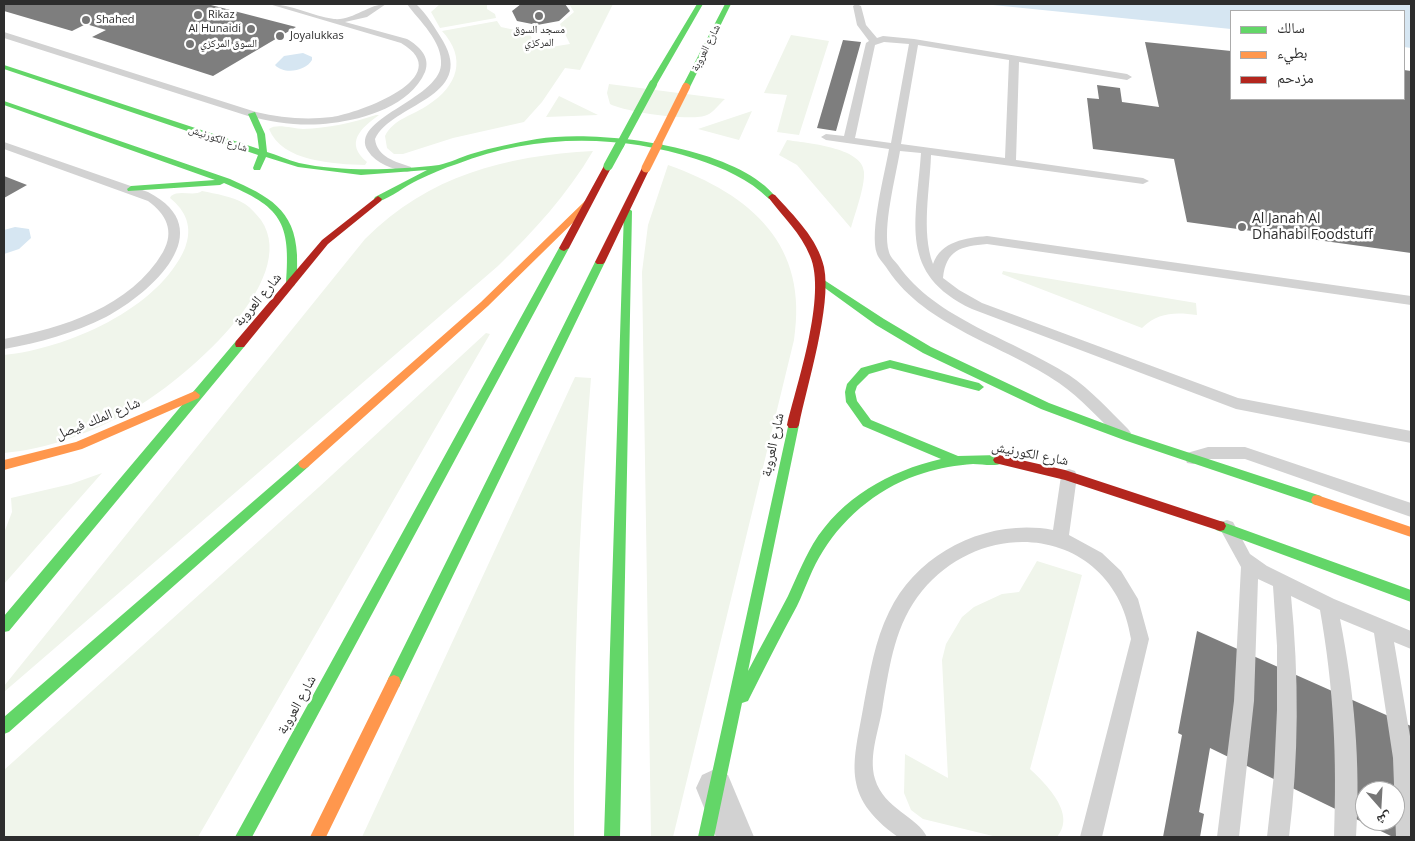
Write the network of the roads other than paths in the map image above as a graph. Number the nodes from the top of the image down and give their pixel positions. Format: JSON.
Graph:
{"nodes":[{"id":1,"x":273,"y":4,"type":"edge"},
{"id":2,"x":382,"y":4,"type":"edge"},
{"id":3,"x":411,"y":4,"type":"edge"},
{"id":4,"x":700,"y":4,"type":"edge"},
{"id":5,"x":728,"y":4,"type":"edge"},
{"id":6,"x":857,"y":6,"type":"dead end"},
{"id":7,"x":337,"y":21,"type":"junction"},
{"id":8,"x":4,"y":35,"type":"edge"},
{"id":9,"x":874,"y":40,"type":"junction"},
{"id":10,"x":914,"y":42,"type":"junction"},
{"id":11,"x":1014,"y":59,"type":"junction"},
{"id":12,"x":4,"y":67,"type":"edge"},
{"id":13,"x":1127,"y":77,"type":"dead end"},
{"id":14,"x":4,"y":103,"type":"edge"},
{"id":15,"x":252,"y":114,"type":"junction"},
{"id":16,"x":826,"y":137,"type":"dead end"},
{"id":17,"x":849,"y":140,"type":"junction"},
{"id":18,"x":4,"y":144,"type":"edge"},
{"id":19,"x":895,"y":146,"type":"junction"},
{"id":20,"x":926,"y":153,"type":"junction"},
{"id":21,"x":264,"y":154,"type":"junction"},
{"id":22,"x":1010,"y":163,"type":"junction"},
{"id":23,"x":438,"y":167,"type":"junction"},
{"id":24,"x":408,"y":169,"type":"junction"},
{"id":25,"x":227,"y":181,"type":"junction"},
{"id":26,"x":1143,"y":181,"type":"dead end"},
{"id":27,"x":131,"y":189,"type":"junction"},
{"id":28,"x":588,"y":203,"type":"junction"},
{"id":29,"x":628,"y":203,"type":"junction"},
{"id":30,"x":937,"y":279,"type":"junction"},
{"id":31,"x":821,"y":281,"type":"junction"},
{"id":32,"x":291,"y":284,"type":"junction"},
{"id":33,"x":1411,"y":300,"type":"edge"},
{"id":34,"x":4,"y":344,"type":"edge"},
{"id":35,"x":1010,"y":391,"type":"junction"},
{"id":36,"x":201,"y":392,"type":"junction"},
{"id":37,"x":1411,"y":437,"type":"edge"},
{"id":38,"x":1128,"y":438,"type":"junction"},
{"id":39,"x":1193,"y":458,"type":"junction"},
{"id":40,"x":955,"y":460,"type":"junction"},
{"id":41,"x":4,"y":465,"type":"edge"},
{"id":42,"x":1069,"y":476,"type":"junction"},
{"id":43,"x":1411,"y":510,"type":"edge"},
{"id":44,"x":1227,"y":527,"type":"junction"},
{"id":45,"x":1411,"y":532,"type":"edge"},
{"id":46,"x":1060,"y":538,"type":"junction"},
{"id":47,"x":1250,"y":565,"type":"junction"},
{"id":48,"x":1281,"y":582,"type":"junction"},
{"id":49,"x":1411,"y":596,"type":"edge"},
{"id":50,"x":1328,"y":605,"type":"junction"},
{"id":51,"x":4,"y":626,"type":"edge"},
{"id":52,"x":1382,"y":627,"type":"junction"},
{"id":53,"x":1411,"y":640,"type":"edge"},
{"id":54,"x":731,"y":719,"type":"junction"},
{"id":55,"x":4,"y":727,"type":"edge"},
{"id":56,"x":715,"y":788,"type":"junction"},
{"id":57,"x":243,"y":837,"type":"edge"},
{"id":58,"x":318,"y":837,"type":"edge"},
{"id":59,"x":612,"y":837,"type":"edge"},
{"id":60,"x":706,"y":837,"type":"edge"},
{"id":61,"x":734,"y":837,"type":"edge"},
{"id":62,"x":916,"y":837,"type":"edge"},
{"id":63,"x":1091,"y":837,"type":"edge"},
{"id":64,"x":1228,"y":837,"type":"edge"},
{"id":65,"x":1278,"y":837,"type":"edge"},
{"id":66,"x":1345,"y":837,"type":"edge"},
{"id":67,"x":1407,"y":837,"type":"edge"}],
"edges":[{"from":1,"to":7,"type":"lane"},
{"from":2,"to":7,"type":"lane"},
{"from":3,"to":24,"type":"lane"},
{"from":4,"to":28,"type":"main road","name":"شارع العروبة","bridge":true},
{"from":5,"to":29,"type":"main road","name":"شارع العروبة","bridge":true},
{"from":6,"to":9,"type":"lane"},
{"from":7,"to":15,"type":"lane"},
{"from":8,"to":15,"type":"lane"},
{"from":9,"to":10,"type":"lane"},
{"from":9,"to":17,"type":"lane"},
{"from":10,"to":11,"type":"lane"},
{"from":10,"to":19,"type":"lane"},
{"from":11,"to":13,"type":"lane"},
{"from":11,"to":22,"type":"lane"},
{"from":12,"to":21,"type":"main road","name":"شارع الكورنيش"},
{"from":14,"to":25,"type":"main road"},
{"from":15,"to":21,"type":"main road"},
{"from":16,"to":17,"type":"lane"},
{"from":17,"to":19,"type":"lane"},
{"from":18,"to":27,"type":"lane"},
{"from":19,"to":20,"type":"lane"},
{"from":19,"to":38,"type":"lane"},
{"from":20,"to":22,"type":"lane"},
{"from":20,"to":30,"type":"lane"},
{"from":21,"to":24,"type":"main road","name":"شارع الكورنيش"},
{"from":21,"to":25,"type":"main road"},
{"from":22,"to":26,"type":"lane"},
{"from":23,"to":24,"type":"main road","name":"شارع الكورنيش"},
{"from":23,"to":31,"type":"main road","name":"شارع العروبة"},
{"from":23,"to":32,"type":"main road","name":"شارع العروبة"},
{"from":25,"to":27,"type":"main road"},
{"from":25,"to":32,"type":"main road"},
{"from":27,"to":34,"type":"lane"},
{"from":28,"to":55,"type":"main road"},
{"from":28,"to":57,"type":"main road","name":"شارع العروبة"},
{"from":29,"to":58,"type":"main road","name":"شارع العروبة"},
{"from":29,"to":59,"type":"main road"},
{"from":30,"to":33,"type":"lane"},
{"from":30,"to":37,"type":"lane"},
{"from":31,"to":35,"type":"main road"},
{"from":31,"to":54,"type":"main road","name":"شارع العروبة"},
{"from":32,"to":36,"type":"main road","name":"شارع العروبة"},
{"from":35,"to":38,"type":"main road"},
{"from":35,"to":40,"type":"main road"},
{"from":36,"to":41,"type":"main road","name":"شارع الملك فيصل"},
{"from":36,"to":51,"type":"main road","name":"شارع العروبة"},
{"from":38,"to":39,"type":"main road"},
{"from":39,"to":43,"type":"lane"},
{"from":39,"to":45,"type":"main road"},
{"from":40,"to":42,"type":"main road","name":"شارع الكورنيش"},
{"from":40,"to":54,"type":"main road","name":"شارع الكورنيش"},
{"from":42,"to":44,"type":"main road","name":"شارع الكورنيش"},
{"from":42,"to":46,"type":"lane"},
{"from":44,"to":47,"type":"lane"},
{"from":44,"to":49,"type":"main road","name":"شارع الكورنيش"},
{"from":46,"to":62,"type":"lane"},
{"from":46,"to":63,"type":"lane"},
{"from":47,"to":48,"type":"lane"},
{"from":47,"to":64,"type":"lane"},
{"from":48,"to":50,"type":"lane"},
{"from":48,"to":65,"type":"lane"},
{"from":50,"to":52,"type":"lane"},
{"from":50,"to":66,"type":"lane"},
{"from":52,"to":53,"type":"lane"},
{"from":52,"to":67,"type":"lane"},
{"from":54,"to":56,"type":"main road","name":"شارع العروبة"},
{"from":56,"to":60,"type":"main road","name":"شارع العروبة"},
{"from":56,"to":61,"type":"street"}]}
